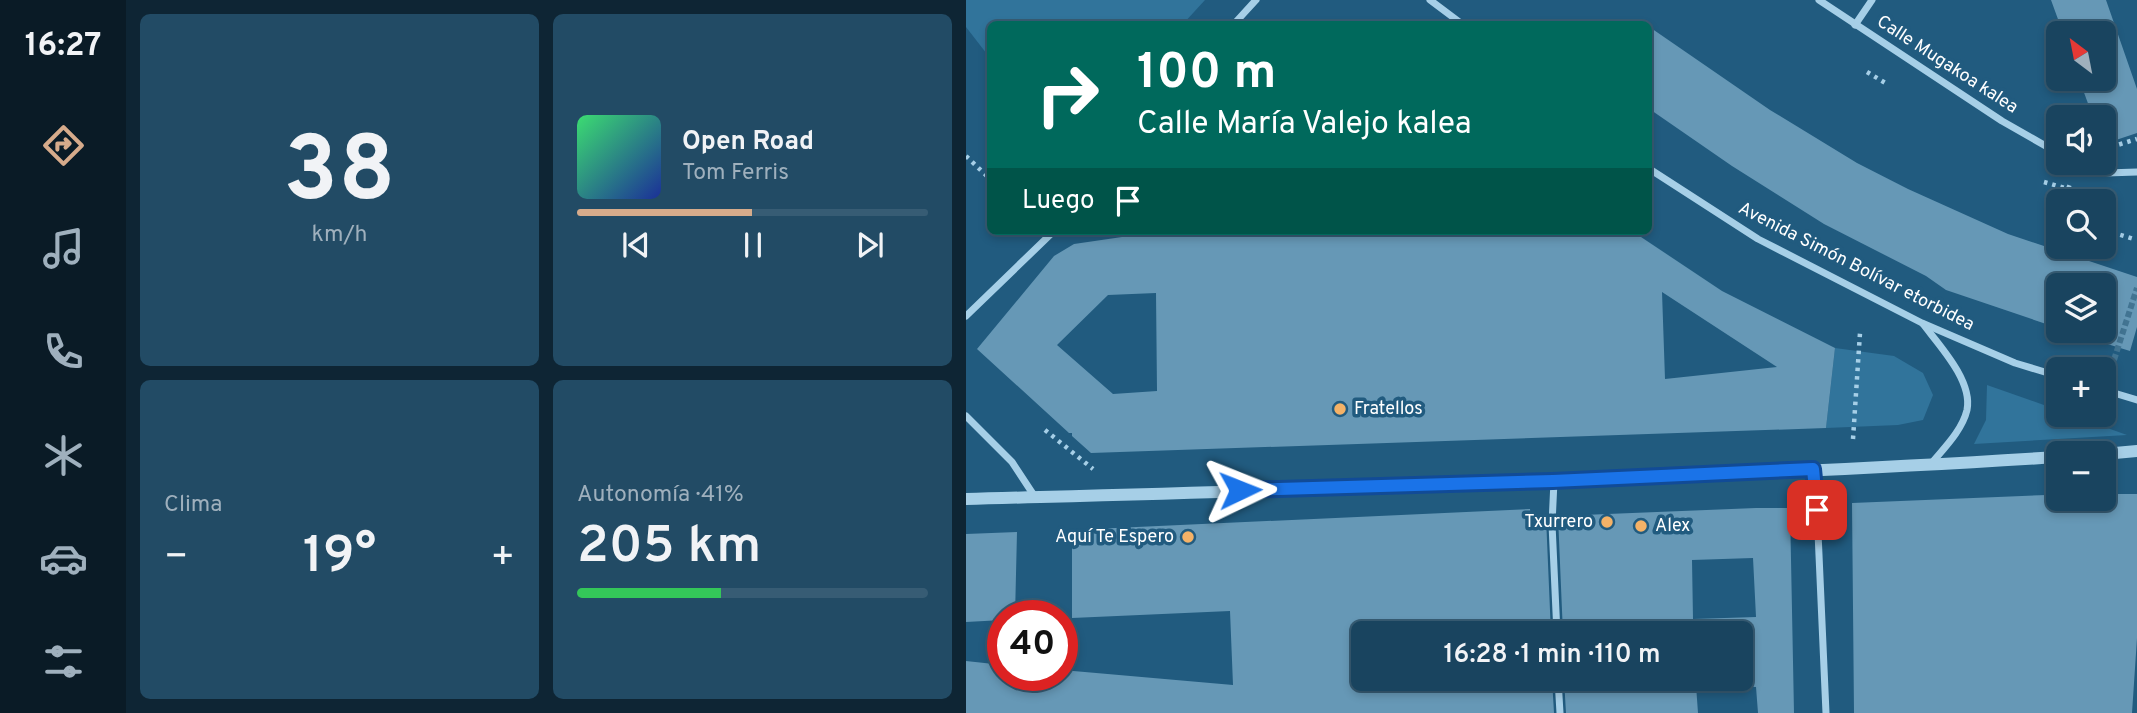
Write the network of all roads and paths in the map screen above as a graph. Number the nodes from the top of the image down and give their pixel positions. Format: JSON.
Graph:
{"nodes":[{"id":1,"x":1256,"y":0,"type":"edge"},
{"id":2,"x":1430,"y":0,"type":"edge"},
{"id":3,"x":1819,"y":0,"type":"edge"},
{"id":4,"x":1872,"y":0,"type":"edge"},
{"id":5,"x":1237,"y":21,"type":"edge"},
{"id":6,"x":1458,"y":21,"type":"edge"},
{"id":7,"x":1855,"y":25,"type":"junction"},
{"id":8,"x":1867,"y":72,"type":"dead end"},
{"id":9,"x":1887,"y":84,"type":"dead end"},
{"id":10,"x":2137,"y":139,"type":"edge"},
{"id":11,"x":2046,"y":146,"type":"edge"},
{"id":12,"x":2116,"y":146,"type":"edge"},
{"id":13,"x":966,"y":156,"type":"edge"},
{"id":14,"x":1652,"y":171,"type":"edge"},
{"id":15,"x":2137,"y":172,"type":"edge"},
{"id":16,"x":2116,"y":173,"type":"edge"},
{"id":17,"x":987,"y":176,"type":"edge"},
{"id":18,"x":2044,"y":183,"type":"dead end"},
{"id":19,"x":2068,"y":189,"type":"dead end"},
{"id":20,"x":2116,"y":234,"type":"edge"},
{"id":21,"x":1050,"y":235,"type":"edge"},
{"id":22,"x":2134,"y":239,"type":"dead end"},
{"id":23,"x":966,"y":316,"type":"edge"},
{"id":24,"x":1922,"y":323,"type":"junction"},
{"id":25,"x":1860,"y":332,"type":"dead end"},
{"id":26,"x":2046,"y":372,"type":"edge"},
{"id":27,"x":2116,"y":394,"type":"edge"},
{"id":28,"x":2137,"y":400,"type":"edge"},
{"id":29,"x":966,"y":416,"type":"edge"},
{"id":30,"x":1045,"y":430,"type":"dead end"},
{"id":31,"x":1853,"y":439,"type":"dead end"},
{"id":32,"x":2137,"y":452,"type":"edge"},
{"id":33,"x":2116,"y":453,"type":"edge"},
{"id":34,"x":2046,"y":458,"type":"edge"},
{"id":35,"x":1930,"y":465,"type":"junction"},
{"id":36,"x":1094,"y":469,"type":"dead end"},
{"id":37,"x":1813,"y":469,"type":"junction"},
{"id":38,"x":1553,"y":481,"type":"junction"},
{"id":39,"x":1035,"y":497,"type":"junction"},
{"id":40,"x":966,"y":499,"type":"edge"},
{"id":41,"x":1556,"y":621,"type":"edge"},
{"id":42,"x":1559,"y":691,"type":"edge"},
{"id":43,"x":1560,"y":713,"type":"edge"},
{"id":44,"x":1826,"y":713,"type":"edge"}],
"edges":[{"from":1,"to":5,"type":"street"},
{"from":2,"to":6,"type":"street"},
{"from":3,"to":7,"type":"street","name":"Calle Mugakoa kalea"},
{"from":4,"to":7,"type":"street","name":"Calle Mugakoa kalea"},
{"from":7,"to":11,"type":"street","name":"Calle Mugakoa kalea"},
{"from":8,"to":9,"type":"path"},
{"from":10,"to":12,"type":"path"},
{"from":13,"to":17,"type":"path"},
{"from":14,"to":24,"type":"street","name":"Avenida Simón Bolívar etorbidea"},
{"from":15,"to":16,"type":"street"},
{"from":18,"to":19,"type":"path"},
{"from":20,"to":22,"type":"path"},
{"from":21,"to":23,"type":"street"},
{"from":24,"to":26,"type":"street","name":"Avenida Simón Bolívar etorbidea"},
{"from":24,"to":35,"type":"street"},
{"from":25,"to":31,"type":"path"},
{"from":27,"to":28,"type":"street"},
{"from":29,"to":39,"type":"street"},
{"from":30,"to":36,"type":"path"},
{"from":32,"to":33,"type":"street"},
{"from":34,"to":35,"type":"street"},
{"from":35,"to":37,"type":"street"},
{"from":37,"to":38,"type":"street"},
{"from":37,"to":44,"type":"street"},
{"from":38,"to":39,"type":"street"},
{"from":38,"to":41,"type":"street"},
{"from":39,"to":40,"type":"street"},
{"from":42,"to":43,"type":"street"}]}
